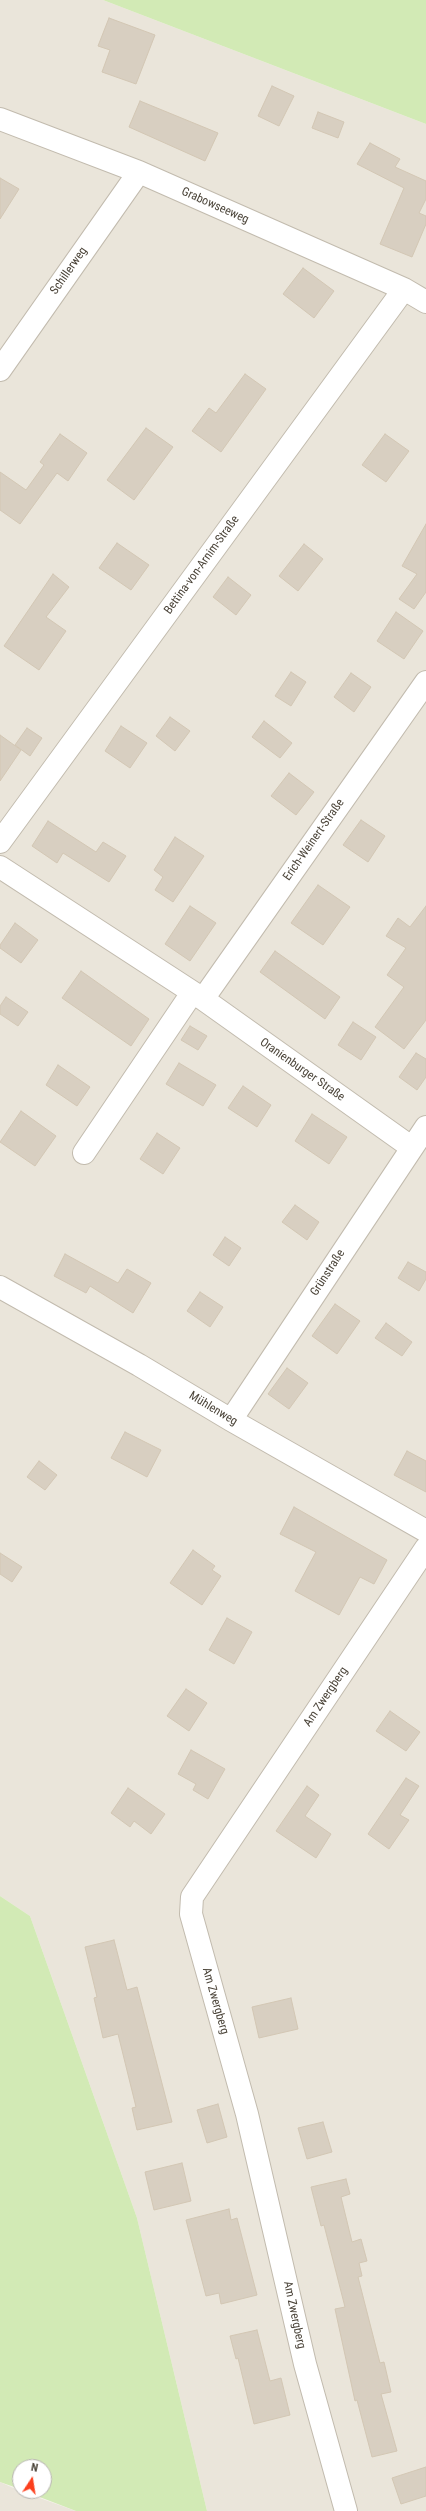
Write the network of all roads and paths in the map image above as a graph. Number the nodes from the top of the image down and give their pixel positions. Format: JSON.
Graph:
{"nodes":[{"id":1,"x":0,"y":119,"type":"edge"},
{"id":2,"x":139,"y":172,"type":"junction"},
{"id":3,"x":404,"y":289,"type":"junction"},
{"id":4,"x":426,"y":302,"type":"edge"},
{"id":5,"x":0,"y":370,"type":"edge"},
{"id":6,"x":426,"y":682,"type":"edge"},
{"id":7,"x":0,"y":842,"type":"edge"},
{"id":8,"x":0,"y":866,"type":"edge"},
{"id":9,"x":197,"y":996,"type":"junction"},
{"id":10,"x":426,"y":1127,"type":"edge"},
{"id":11,"x":411,"y":1147,"type":"junction"},
{"id":12,"x":84,"y":1153,"type":"dead end"},
{"id":13,"x":0,"y":1287,"type":"edge"},
{"id":14,"x":231,"y":1420,"type":"junction"},
{"id":15,"x":426,"y":1531,"type":"edge"},
{"id":16,"x":426,"y":1548,"type":"edge"},
{"id":17,"x":346,"y":2511,"type":"edge"}],
"edges":[{"from":1,"to":2,"type":"street","name":"Grabowseeweg"},
{"from":2,"to":3,"type":"street","name":"Grabowseeweg"},
{"from":2,"to":5,"type":"street","name":"Schillerweg"},
{"from":3,"to":4,"type":"street","name":"Grabowseeweg"},
{"from":3,"to":7,"type":"street","name":"Bettina-von-Arnim-Straße"},
{"from":6,"to":9,"type":"street","name":"Erich-Weinert-Straße"},
{"from":8,"to":9,"type":"street","name":"Oranienburger Straße"},
{"from":9,"to":11,"type":"street","name":"Oranienburger Straße"},
{"from":9,"to":12,"type":"street"},
{"from":10,"to":11,"type":"street","name":"Grünstraße"},
{"from":11,"to":14,"type":"street","name":"Grünstraße"},
{"from":13,"to":14,"type":"street","name":"Mühlenweg"},
{"from":14,"to":15,"type":"street","name":"Mühlenweg"},
{"from":16,"to":17,"type":"street","name":"Am Zwergberg"}]}
